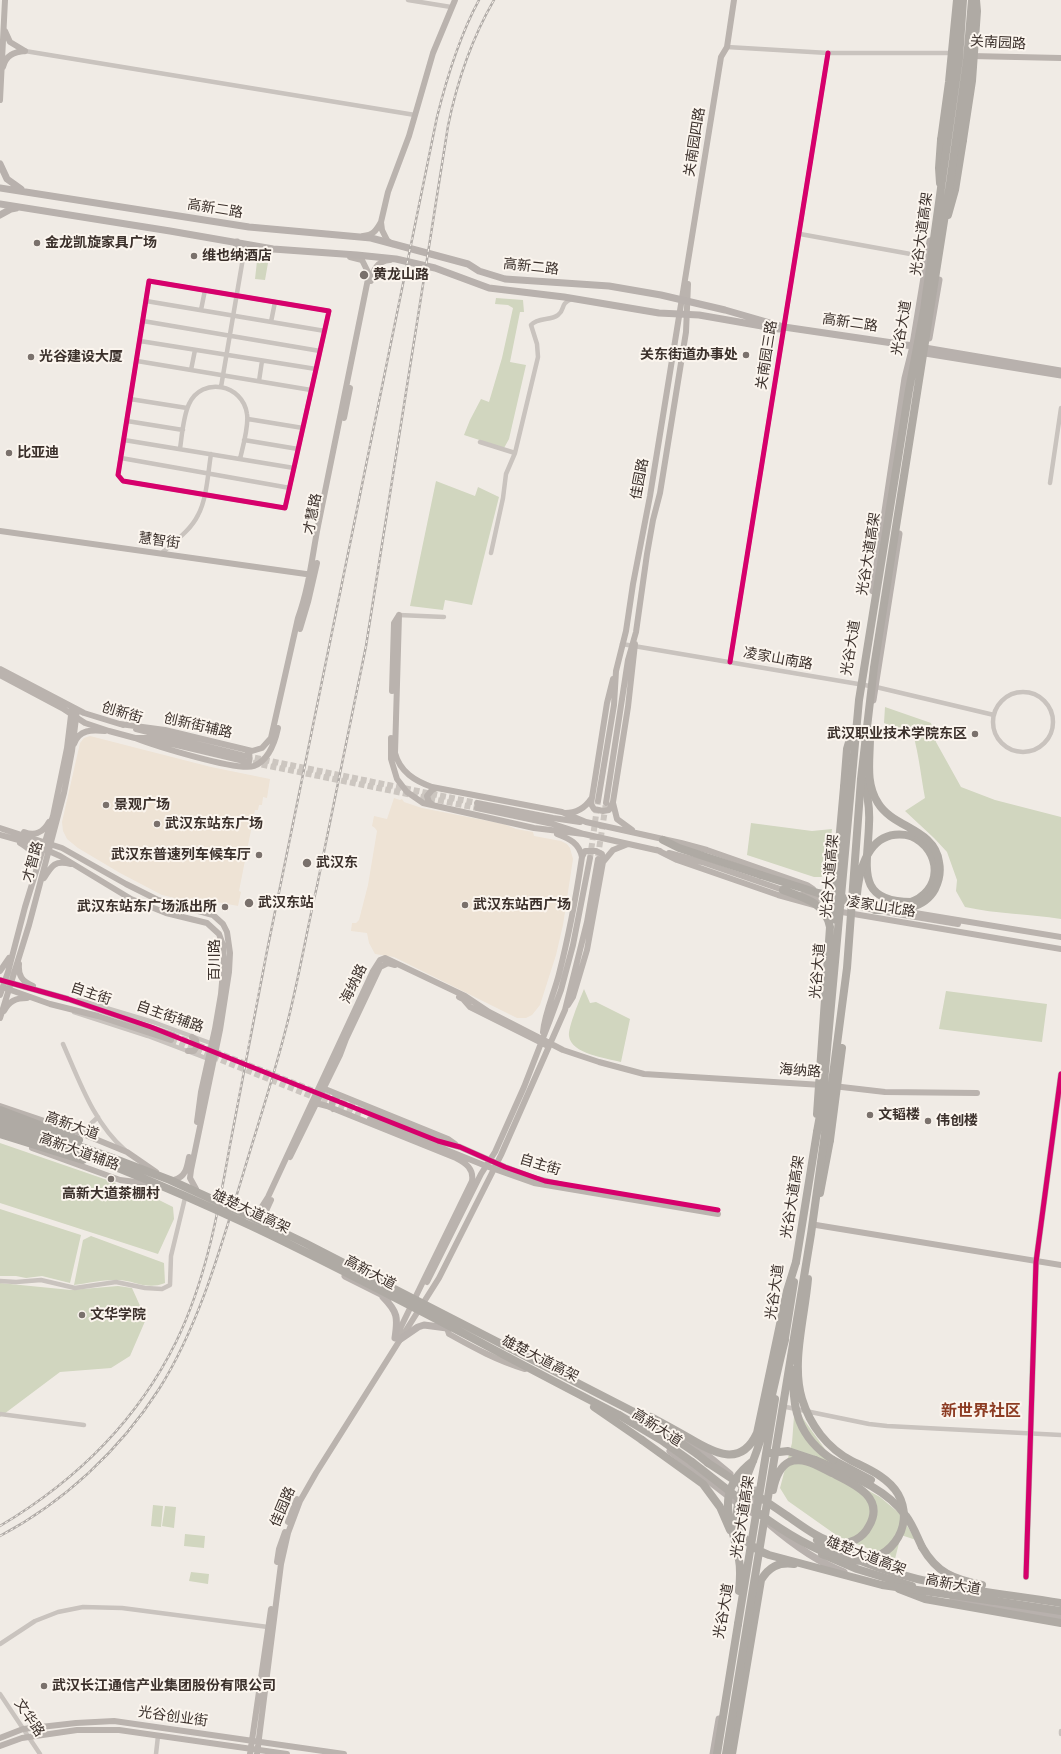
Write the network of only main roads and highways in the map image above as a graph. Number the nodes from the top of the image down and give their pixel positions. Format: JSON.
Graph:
{"nodes":[{"id":1,"x":5,"y":0,"type":"edge"},
{"id":2,"x":455,"y":0,"type":"edge"},
{"id":3,"x":734,"y":0,"type":"edge"},
{"id":4,"x":957,"y":0,"type":"edge"},
{"id":5,"x":964,"y":0,"type":"edge"},
{"id":6,"x":972,"y":0,"type":"edge"},
{"id":7,"x":976,"y":0,"type":"edge"},
{"id":8,"x":4,"y":28,"type":"junction"},
{"id":9,"x":961,"y":53,"type":"junction"},
{"id":10,"x":1061,"y":54,"type":"edge"},
{"id":11,"x":972,"y":55,"type":"junction"},
{"id":12,"x":1061,"y":58,"type":"edge"},
{"id":13,"x":1,"y":72,"type":"junction"},
{"id":14,"x":0,"y":100,"type":"edge"},
{"id":15,"x":0,"y":164,"type":"edge"},
{"id":16,"x":940,"y":186,"type":"junction"},
{"id":17,"x":0,"y":188,"type":"edge"},
{"id":18,"x":24,"y":191,"type":"junction"},
{"id":19,"x":0,"y":204,"type":"edge"},
{"id":20,"x":22,"y":207,"type":"junction"},
{"id":21,"x":0,"y":215,"type":"edge"},
{"id":22,"x":948,"y":215,"type":"junction"},
{"id":23,"x":381,"y":222,"type":"junction"},
{"id":24,"x":359,"y":237,"type":"junction"},
{"id":25,"x":237,"y":242,"type":"junction"},
{"id":26,"x":394,"y":245,"type":"junction"},
{"id":27,"x":254,"y":246,"type":"junction"},
{"id":28,"x":341,"y":255,"type":"junction"},
{"id":29,"x":396,"y":259,"type":"junction"},
{"id":30,"x":684,"y":301,"type":"junction"},
{"id":31,"x":683,"y":314,"type":"junction"},
{"id":32,"x":783,"y":328,"type":"junction"},
{"id":33,"x":931,"y":329,"type":"junction"},
{"id":34,"x":913,"y":348,"type":"junction"},
{"id":35,"x":927,"y":351,"type":"junction"},
{"id":36,"x":941,"y":351,"type":"junction"},
{"id":37,"x":1061,"y":370,"type":"edge"},
{"id":38,"x":1061,"y":376,"type":"edge"},
{"id":39,"x":0,"y":532,"type":"edge"},
{"id":40,"x":312,"y":576,"type":"junction"},
{"id":41,"x":0,"y":668,"type":"edge"},
{"id":42,"x":616,"y":671,"type":"junction"},
{"id":43,"x":0,"y":675,"type":"edge"},
{"id":44,"x":74,"y":712,"type":"junction"},
{"id":45,"x":869,"y":718,"type":"junction"},
{"id":46,"x":853,"y":729,"type":"junction"},
{"id":47,"x":109,"y":731,"type":"junction"},
{"id":48,"x":134,"y":738,"type":"joint"},
{"id":49,"x":72,"y":751,"type":"junction"},
{"id":50,"x":244,"y":758,"type":"junction"},
{"id":51,"x":863,"y":779,"type":"junction"},
{"id":52,"x":439,"y":788,"type":"junction"},
{"id":53,"x":592,"y":797,"type":"junction"},
{"id":54,"x":598,"y":802,"type":"tunnel mouth"},
{"id":55,"x":610,"y":802,"type":"junction"},
{"id":56,"x":433,"y":806,"type":"junction"},
{"id":57,"x":562,"y":812,"type":"junction"},
{"id":58,"x":53,"y":816,"type":"junction"},
{"id":59,"x":586,"y":822,"type":"junction"},
{"id":60,"x":0,"y":825,"type":"edge"},
{"id":61,"x":0,"y":828,"type":"edge"},
{"id":62,"x":550,"y":831,"type":"junction"},
{"id":63,"x":637,"y":833,"type":"junction"},
{"id":64,"x":584,"y":834,"type":"junction"},
{"id":65,"x":0,"y":835,"type":"edge"},
{"id":66,"x":13,"y":840,"type":"junction"},
{"id":67,"x":663,"y":840,"type":"junction"},
{"id":68,"x":630,"y":844,"type":"junction"},
{"id":69,"x":47,"y":847,"type":"junction"},
{"id":70,"x":657,"y":850,"type":"junction"},
{"id":71,"x":582,"y":857,"type":"junction"},
{"id":72,"x":590,"y":858,"type":"tunnel mouth"},
{"id":73,"x":600,"y":861,"type":"junction"},
{"id":74,"x":73,"y":865,"type":"junction"},
{"id":75,"x":35,"y":875,"type":"junction"},
{"id":76,"x":40,"y":883,"type":"junction"},
{"id":77,"x":783,"y":890,"type":"junction"},
{"id":78,"x":818,"y":893,"type":"junction"},
{"id":79,"x":838,"y":899,"type":"junction"},
{"id":80,"x":850,"y":902,"type":"junction"},
{"id":81,"x":911,"y":902,"type":"junction"},
{"id":82,"x":813,"y":906,"type":"junction"},
{"id":83,"x":184,"y":908,"type":"junction"},
{"id":84,"x":875,"y":910,"type":"junction"},
{"id":85,"x":836,"y":912,"type":"junction"},
{"id":86,"x":850,"y":913,"type":"junction"},
{"id":87,"x":174,"y":915,"type":"junction"},
{"id":88,"x":850,"y":932,"type":"junction"},
{"id":89,"x":1061,"y":937,"type":"edge"},
{"id":90,"x":1061,"y":940,"type":"edge"},
{"id":91,"x":838,"y":943,"type":"junction"},
{"id":92,"x":1061,"y":949,"type":"edge"},
{"id":93,"x":13,"y":951,"type":"junction"},
{"id":94,"x":19,"y":957,"type":"junction"},
{"id":95,"x":847,"y":968,"type":"junction"},
{"id":96,"x":0,"y":971,"type":"edge"},
{"id":97,"x":4,"y":985,"type":"edge"},
{"id":98,"x":47,"y":993,"type":"junction"},
{"id":99,"x":0,"y":995,"type":"edge"},
{"id":100,"x":34,"y":998,"type":"junction"},
{"id":101,"x":0,"y":1019,"type":"edge"},
{"id":102,"x":192,"y":1037,"type":"road end"},
{"id":103,"x":542,"y":1041,"type":"junction"},
{"id":104,"x":214,"y":1045,"type":"junction"},
{"id":105,"x":550,"y":1045,"type":"junction"},
{"id":106,"x":188,"y":1051,"type":"road end"},
{"id":107,"x":211,"y":1060,"type":"junction"},
{"id":108,"x":1061,"y":1074,"type":"edge"},
{"id":109,"x":821,"y":1084,"type":"junction"},
{"id":110,"x":834,"y":1086,"type":"junction"},
{"id":111,"x":322,"y":1088,"type":"junction"},
{"id":112,"x":977,"y":1093,"type":"dead end"},
{"id":113,"x":340,"y":1096,"type":"junction"},
{"id":114,"x":1060,"y":1097,"type":"edge"},
{"id":115,"x":314,"y":1103,"type":"junction"},
{"id":116,"x":0,"y":1106,"type":"edge"},
{"id":117,"x":334,"y":1109,"type":"junction"},
{"id":118,"x":0,"y":1110,"type":"edge"},
{"id":119,"x":0,"y":1117,"type":"edge"},
{"id":120,"x":0,"y":1127,"type":"edge"},
{"id":121,"x":817,"y":1132,"type":"junction"},
{"id":122,"x":0,"y":1137,"type":"edge"},
{"id":123,"x":436,"y":1146,"type":"junction"},
{"id":124,"x":460,"y":1147,"type":"junction"},
{"id":125,"x":110,"y":1157,"type":"junction"},
{"id":126,"x":456,"y":1158,"type":"junction"},
{"id":127,"x":488,"y":1163,"type":"junction"},
{"id":128,"x":496,"y":1166,"type":"junction"},
{"id":129,"x":157,"y":1173,"type":"junction"},
{"id":130,"x":143,"y":1178,"type":"junction"},
{"id":131,"x":174,"y":1180,"type":"junction"},
{"id":132,"x":152,"y":1184,"type":"junction"},
{"id":133,"x":198,"y":1190,"type":"joint"},
{"id":134,"x":196,"y":1203,"type":"dead end"},
{"id":135,"x":818,"y":1204,"type":"junction"},
{"id":136,"x":248,"y":1212,"type":"dead end"},
{"id":137,"x":718,"y":1212,"type":"dead end"},
{"id":138,"x":256,"y":1216,"type":"junction"},
{"id":139,"x":266,"y":1221,"type":"junction"},
{"id":140,"x":243,"y":1224,"type":"dead end"},
{"id":141,"x":816,"y":1225,"type":"junction"},
{"id":142,"x":810,"y":1234,"type":"junction"},
{"id":143,"x":339,"y":1258,"type":"junction"},
{"id":144,"x":796,"y":1262,"type":"junction"},
{"id":145,"x":1036,"y":1262,"type":"junction"},
{"id":146,"x":1061,"y":1265,"type":"edge"},
{"id":147,"x":334,"y":1269,"type":"junction"},
{"id":148,"x":380,"y":1294,"type":"junction"},
{"id":149,"x":415,"y":1297,"type":"junction"},
{"id":150,"x":424,"y":1301,"type":"junction"},
{"id":151,"x":413,"y":1310,"type":"junction"},
{"id":152,"x":447,"y":1328,"type":"junction"},
{"id":153,"x":397,"y":1339,"type":"junction"},
{"id":154,"x":785,"y":1340,"type":"junction"},
{"id":155,"x":550,"y":1369,"type":"junction"},
{"id":156,"x":534,"y":1371,"type":"junction"},
{"id":157,"x":708,"y":1463,"type":"junction"},
{"id":158,"x":755,"y":1495,"type":"junction"},
{"id":159,"x":770,"y":1506,"type":"junction"},
{"id":160,"x":753,"y":1511,"type":"junction"},
{"id":161,"x":907,"y":1517,"type":"junction"},
{"id":162,"x":767,"y":1522,"type":"junction"},
{"id":163,"x":732,"y":1537,"type":"junction"},
{"id":164,"x":797,"y":1539,"type":"junction"},
{"id":165,"x":758,"y":1554,"type":"junction"},
{"id":166,"x":802,"y":1565,"type":"junction"},
{"id":167,"x":1026,"y":1577,"type":"dead end"},
{"id":168,"x":891,"y":1585,"type":"junction"},
{"id":169,"x":995,"y":1601,"type":"junction"},
{"id":170,"x":1061,"y":1603,"type":"edge"},
{"id":171,"x":1061,"y":1611,"type":"edge"},
{"id":172,"x":1061,"y":1617,"type":"edge"},
{"id":173,"x":1061,"y":1623,"type":"edge"},
{"id":174,"x":738,"y":1624,"type":"junction"},
{"id":175,"x":0,"y":1738,"type":"edge"},
{"id":176,"x":255,"y":1741,"type":"junction"},
{"id":177,"x":0,"y":1746,"type":"edge"},
{"id":178,"x":254,"y":1752,"type":"edge"},
{"id":179,"x":287,"y":1754,"type":"edge"},
{"id":180,"x":344,"y":1754,"type":"edge"},
{"id":181,"x":713,"y":1754,"type":"edge"},
{"id":182,"x":717,"y":1754,"type":"edge"},
{"id":183,"x":727,"y":1754,"type":"edge"},
{"id":184,"x":732,"y":1754,"type":"edge"}],
"edges":[{"from":1,"to":8,"type":"main road"},
{"from":2,"to":23,"type":"main road"},
{"from":3,"to":30,"type":"main road","name":"关南园四路"},
{"from":4,"to":16,"type":"highway","bridge":true},
{"from":5,"to":9,"type":"main road","name":"光谷大道"},
{"from":5,"to":91,"type":"highway","name":"光谷大道高架","bridge":true},
{"from":6,"to":45,"type":"highway","name":"光谷大道高架","bridge":true},
{"from":7,"to":11,"type":"main road","name":"光谷大道"},
{"from":7,"to":22,"type":"highway","bridge":true},
{"from":8,"to":13,"type":"main road"},
{"from":8,"to":13,"type":"main road"},
{"from":9,"to":11,"type":"main road","name":"关南园路"},
{"from":9,"to":16,"type":"main road","name":"光谷大道"},
{"from":10,"to":11,"type":"main road","name":"关南园路"},
{"from":11,"to":12,"type":"main road","name":"关南园路"},
{"from":11,"to":22,"type":"main road","name":"光谷大道"},
{"from":13,"to":14,"type":"main road"},
{"from":15,"to":18,"type":"main road"},
{"from":16,"to":34,"type":"main road","name":"光谷大道"},
{"from":17,"to":18,"type":"main road","name":"高新二路"},
{"from":18,"to":24,"type":"main road","name":"高新二路"},
{"from":19,"to":20,"type":"main road","name":"高新二路"},
{"from":20,"to":21,"type":"main road"},
{"from":20,"to":25,"type":"main road","name":"高新二路"},
{"from":22,"to":33,"type":"main road","name":"光谷大道"},
{"from":23,"to":24,"type":"main road"},
{"from":23,"to":26,"type":"main road"},
{"from":24,"to":26,"type":"main road","name":"高新二路"},
{"from":25,"to":27,"type":"main road","name":"高新二路"},
{"from":25,"to":27,"type":"main road"},
{"from":26,"to":30,"type":"main road","name":"高新二路"},
{"from":27,"to":28,"type":"main road","name":"高新二路"},
{"from":28,"to":29,"type":"main road","name":"高新二路"},
{"from":28,"to":40,"type":"main road","name":"才慧路"},
{"from":29,"to":31,"type":"main road","name":"高新二路"},
{"from":29,"to":40,"type":"main road","name":"才慧路"},
{"from":30,"to":31,"type":"main road","name":"关南园四路"},
{"from":30,"to":32,"type":"main road","name":"高新二路"},
{"from":31,"to":32,"type":"main road","name":"高新二路"},
{"from":31,"to":42,"type":"main road","name":"佳园路"},
{"from":31,"to":55,"type":"main road","name":"佳园路"},
{"from":32,"to":34,"type":"main road","name":"高新二路"},
{"from":33,"to":35,"type":"main road","name":"光谷大道"},
{"from":33,"to":36,"type":"main road"},
{"from":34,"to":35,"type":"main road","name":"高新二路"},
{"from":34,"to":46,"type":"main road","name":"光谷大道"},
{"from":35,"to":36,"type":"main road","name":"高新二路"},
{"from":35,"to":38,"type":"main road","name":"高新二路"},
{"from":35,"to":51,"type":"main road","name":"光谷大道"},
{"from":36,"to":37,"type":"main road","name":"高新二路"},
{"from":39,"to":40,"type":"main road","name":"慧智街"},
{"from":39,"to":40,"type":"main road","name":"慧智街"},
{"from":40,"to":50,"type":"main road","name":"才慧路"},
{"from":40,"to":50,"type":"main road","name":"才慧路"},
{"from":41,"to":44,"type":"main road","name":"创新街"},
{"from":42,"to":53,"type":"main road"},
{"from":42,"to":54,"type":"main road"},
{"from":43,"to":44,"type":"main road","name":"创新街"},
{"from":44,"to":47,"type":"main road","name":"创新街"},
{"from":44,"to":49,"type":"main road","name":"才智路"},
{"from":44,"to":50,"type":"main road","name":"创新街"},
{"from":44,"to":58,"type":"main road","name":"才智路"},
{"from":45,"to":84,"type":"highway","bridge":true},
{"from":45,"to":88,"type":"highway","name":"光谷大道高架","bridge":true},
{"from":46,"to":79,"type":"main road","name":"光谷大道"},
{"from":46,"to":91,"type":"highway","bridge":true},
{"from":47,"to":48,"type":"main road","name":"创新街"},
{"from":47,"to":49,"type":"main road"},
{"from":48,"to":50,"type":"main road","name":"创新街辅路"},
{"from":49,"to":69,"type":"main road","name":"才智路"},
{"from":51,"to":80,"type":"main road","name":"光谷大道"},
{"from":51,"to":81,"type":"highway","bridge":true},
{"from":52,"to":56,"type":"main road"},
{"from":52,"to":56,"type":"main road"},
{"from":52,"to":57,"type":"main road"},
{"from":53,"to":55,"type":"main road"},
{"from":53,"to":57,"type":"main road"},
{"from":55,"to":63,"type":"main road"},
{"from":56,"to":62,"type":"main road"},
{"from":57,"to":59,"type":"main road"},
{"from":58,"to":60,"type":"main road"},
{"from":58,"to":69,"type":"main road","name":"才智路"},
{"from":59,"to":63,"type":"main road"},
{"from":59,"to":64,"type":"main road"},
{"from":61,"to":69,"type":"main road","name":"百川路"},
{"from":62,"to":64,"type":"main road"},
{"from":62,"to":71,"type":"main road"},
{"from":63,"to":67,"type":"main road"},
{"from":64,"to":68,"type":"main road"},
{"from":65,"to":66,"type":"main road","name":"百川路"},
{"from":66,"to":69,"type":"main road","name":"百川路"},
{"from":66,"to":75,"type":"main road"},
{"from":67,"to":78,"type":"main road"},
{"from":67,"to":81,"type":"highway","bridge":true},
{"from":68,"to":70,"type":"main road"},
{"from":68,"to":73,"type":"main road"},
{"from":69,"to":74,"type":"main road","name":"百川路"},
{"from":69,"to":75,"type":"main road","name":"才智路"},
{"from":69,"to":76,"type":"main road","name":"才智路"},
{"from":69,"to":83,"type":"main road","name":"百川路"},
{"from":70,"to":77,"type":"main road"},
{"from":70,"to":82,"type":"main road","name":"凌家山北路"},
{"from":71,"to":73,"type":"main road"},
{"from":71,"to":103,"type":"main road"},
{"from":72,"to":103,"type":"main road"},
{"from":73,"to":105,"type":"main road","name":"佳园路"},
{"from":74,"to":76,"type":"main road"},
{"from":74,"to":87,"type":"main road","name":"百川路"},
{"from":75,"to":93,"type":"main road","name":"才智路"},
{"from":76,"to":94,"type":"main road","name":"才智路"},
{"from":77,"to":84,"type":"main road","bridge":true},
{"from":77,"to":121,"type":"highway","bridge":true},
{"from":78,"to":79,"type":"main road"},
{"from":78,"to":82,"type":"main road"},
{"from":79,"to":80,"type":"main road"},
{"from":79,"to":85,"type":"main road","name":"光谷大道"},
{"from":80,"to":86,"type":"main road","name":"光谷大道"},
{"from":80,"to":89,"type":"main road"},
{"from":81,"to":88,"type":"highway","bridge":true},
{"from":82,"to":85,"type":"main road","name":"凌家山北路"},
{"from":83,"to":87,"type":"main road"},
{"from":83,"to":104,"type":"main road","name":"百川路"},
{"from":84,"to":90,"type":"main road","bridge":true},
{"from":85,"to":86,"type":"main road","name":"凌家山北路"},
{"from":85,"to":109,"type":"main road","name":"光谷大道"},
{"from":86,"to":92,"type":"main road","name":"凌家山北路"},
{"from":86,"to":110,"type":"main road","name":"光谷大道"},
{"from":87,"to":104,"type":"main road","name":"百川路"},
{"from":88,"to":95,"type":"highway","name":"光谷大道高架","bridge":true},
{"from":91,"to":121,"type":"highway","name":"光谷大道高架","bridge":true},
{"from":93,"to":96,"type":"main road"},
{"from":93,"to":97,"type":"main road","name":"才智路"},
{"from":94,"to":97,"type":"main road","name":"才智路"},
{"from":94,"to":98,"type":"main road"},
{"from":95,"to":135,"type":"highway","bridge":true},
{"from":95,"to":142,"type":"highway","name":"光谷大道高架","bridge":true},
{"from":97,"to":98,"type":"main road","name":"自主街"},
{"from":97,"to":99,"type":"main road","name":"才智路"},
{"from":97,"to":100,"type":"main road","name":"自主街"},
{"from":97,"to":101,"type":"main road","name":"才智路"},
{"from":98,"to":100,"type":"main road","name":"自主街"},
{"from":100,"to":101,"type":"main road"},
{"from":102,"to":106,"type":"main road"},
{"from":103,"to":105,"type":"main road","name":"海纳路"},
{"from":103,"to":111,"type":"main road","name":"海纳路"},
{"from":103,"to":127,"type":"main road"},
{"from":104,"to":107,"type":"main road","name":"百川路"},
{"from":105,"to":109,"type":"main road","name":"海纳路"},
{"from":105,"to":128,"type":"main road","name":"佳园路"},
{"from":107,"to":131,"type":"main road","name":"百川路"},
{"from":107,"to":133,"type":"main road","name":"百川路"},
{"from":108,"to":114,"type":"main road"},
{"from":109,"to":110,"type":"main road","name":"海纳路"},
{"from":109,"to":158,"type":"main road","name":"光谷大道"},
{"from":110,"to":112,"type":"main road","name":"海纳路"},
{"from":110,"to":135,"type":"main road","name":"光谷大道"},
{"from":111,"to":113,"type":"main road"},
{"from":111,"to":115,"type":"main road","name":"海纳路"},
{"from":113,"to":117,"type":"main road"},
{"from":113,"to":124,"type":"main road"},
{"from":114,"to":145,"type":"main road"},
{"from":115,"to":117,"type":"main road"},
{"from":115,"to":138,"type":"main road","name":"海纳路"},
{"from":115,"to":139,"type":"main road","name":"海纳路"},
{"from":116,"to":129,"type":"main road","name":"高新大道辅路"},
{"from":117,"to":126,"type":"main road"},
{"from":118,"to":125,"type":"highway","bridge":true},
{"from":119,"to":125,"type":"highway","name":"雄楚大道高架","bridge":true},
{"from":119,"to":129,"type":"main road","name":"高新大道"},
{"from":120,"to":130,"type":"highway","name":"雄楚大道高架","bridge":true},
{"from":120,"to":132,"type":"main road","name":"高新大道"},
{"from":121,"to":144,"type":"highway","name":"光谷大道高架"},
{"from":122,"to":130,"type":"highway","bridge":true},
{"from":122,"to":132,"type":"main road","name":"高新大道辅路"},
{"from":123,"to":124,"type":"main road","name":"自主街"},
{"from":123,"to":126,"type":"main road"},
{"from":123,"to":127,"type":"main road","name":"自主街"},
{"from":124,"to":127,"type":"main road","name":"自主街"},
{"from":125,"to":155,"type":"highway","name":"雄楚大道高架","bridge":true},
{"from":126,"to":149,"type":"main road"},
{"from":127,"to":128,"type":"main road","name":"自主街"},
{"from":127,"to":149,"type":"main road"},
{"from":128,"to":137,"type":"main road","name":"自主街"},
{"from":128,"to":150,"type":"main road","name":"佳园路"},
{"from":129,"to":131,"type":"main road","name":"高新大道"},
{"from":130,"to":156,"type":"highway","name":"雄楚大道高架","bridge":true},
{"from":131,"to":133,"type":"main road","name":"高新大道"},
{"from":132,"to":134,"type":"main road","name":"高新大道"},
{"from":135,"to":141,"type":"main road","name":"光谷大道"},
{"from":136,"to":138,"type":"main road","name":"高新大道"},
{"from":138,"to":139,"type":"main road","name":"高新大道"},
{"from":139,"to":143,"type":"main road","name":"高新大道"},
{"from":140,"to":147,"type":"main road","name":"高新大道"},
{"from":141,"to":145,"type":"main road"},
{"from":141,"to":159,"type":"main road","name":"光谷大道"},
{"from":142,"to":161,"type":"highway","bridge":true},
{"from":142,"to":164,"type":"highway","bridge":true},
{"from":142,"to":165,"type":"highway","name":"光谷大道高架","bridge":true},
{"from":143,"to":147,"type":"main road"},
{"from":143,"to":149,"type":"main road","name":"高新大道"},
{"from":144,"to":154,"type":"highway","name":"光谷大道高架","bridge":true},
{"from":144,"to":155,"type":"highway","bridge":true},
{"from":145,"to":146,"type":"main road"},
{"from":145,"to":167,"type":"main road"},
{"from":147,"to":148,"type":"main road","name":"高新大道"},
{"from":148,"to":151,"type":"main road","name":"高新大道"},
{"from":148,"to":153,"type":"main road"},
{"from":149,"to":150,"type":"main road","name":"高新大道"},
{"from":149,"to":151,"type":"main road","name":"佳园路"},
{"from":150,"to":151,"type":"main road","name":"佳园路"},
{"from":150,"to":158,"type":"main road","name":"高新大道"},
{"from":151,"to":152,"type":"main road","name":"高新大道"},
{"from":151,"to":153,"type":"main road","name":"佳园路"},
{"from":152,"to":153,"type":"main road"},
{"from":152,"to":156,"type":"main road","name":"高新大道"},
{"from":153,"to":176,"type":"main road","name":"佳园路"},
{"from":153,"to":176,"type":"main road","name":"佳园路"},
{"from":154,"to":166,"type":"highway","bridge":true},
{"from":154,"to":174,"type":"highway","name":"光谷大道高架","bridge":true},
{"from":155,"to":157,"type":"highway","name":"雄楚大道高架","bridge":true},
{"from":156,"to":160,"type":"main road","name":"高新大道"},
{"from":156,"to":163,"type":"highway","bridge":true},
{"from":156,"to":164,"type":"highway","name":"雄楚大道高架","bridge":true},
{"from":157,"to":165,"type":"highway","bridge":true},
{"from":157,"to":170,"type":"highway","name":"雄楚大道高架","bridge":true},
{"from":158,"to":159,"type":"main road","name":"高新大道"},
{"from":158,"to":160,"type":"main road","name":"光谷大道"},
{"from":159,"to":162,"type":"main road","name":"光谷大道"},
{"from":159,"to":170,"type":"main road","name":"高新大道"},
{"from":160,"to":162,"type":"main road","name":"高新大道"},
{"from":160,"to":181,"type":"main road","name":"光谷大道"},
{"from":161,"to":163,"type":"highway","bridge":true},
{"from":161,"to":170,"type":"highway","bridge":true},
{"from":162,"to":168,"type":"main road","name":"高新大道"},
{"from":162,"to":183,"type":"main road","name":"光谷大道"},
{"from":163,"to":174,"type":"highway","bridge":true},
{"from":164,"to":169,"type":"highway","name":"雄楚大道高架","bridge":true},
{"from":165,"to":183,"type":"highway","name":"光谷大道高架","bridge":true},
{"from":166,"to":169,"type":"highway","bridge":true},
{"from":166,"to":184,"type":"highway"},
{"from":168,"to":172,"type":"main road","name":"高新大道"},
{"from":168,"to":173,"type":"highway"},
{"from":169,"to":171,"type":"highway","name":"雄楚大道高架"},
{"from":174,"to":182,"type":"highway","name":"光谷大道高架"},
{"from":175,"to":176,"type":"main road","name":"光谷创业街"},
{"from":176,"to":178,"type":"main road","name":"佳园路"},
{"from":176,"to":180,"type":"main road","name":"光谷创业街"},
{"from":177,"to":178,"type":"main road","name":"光谷创业街"},
{"from":178,"to":179,"type":"main road","name":"光谷创业街"}]}
